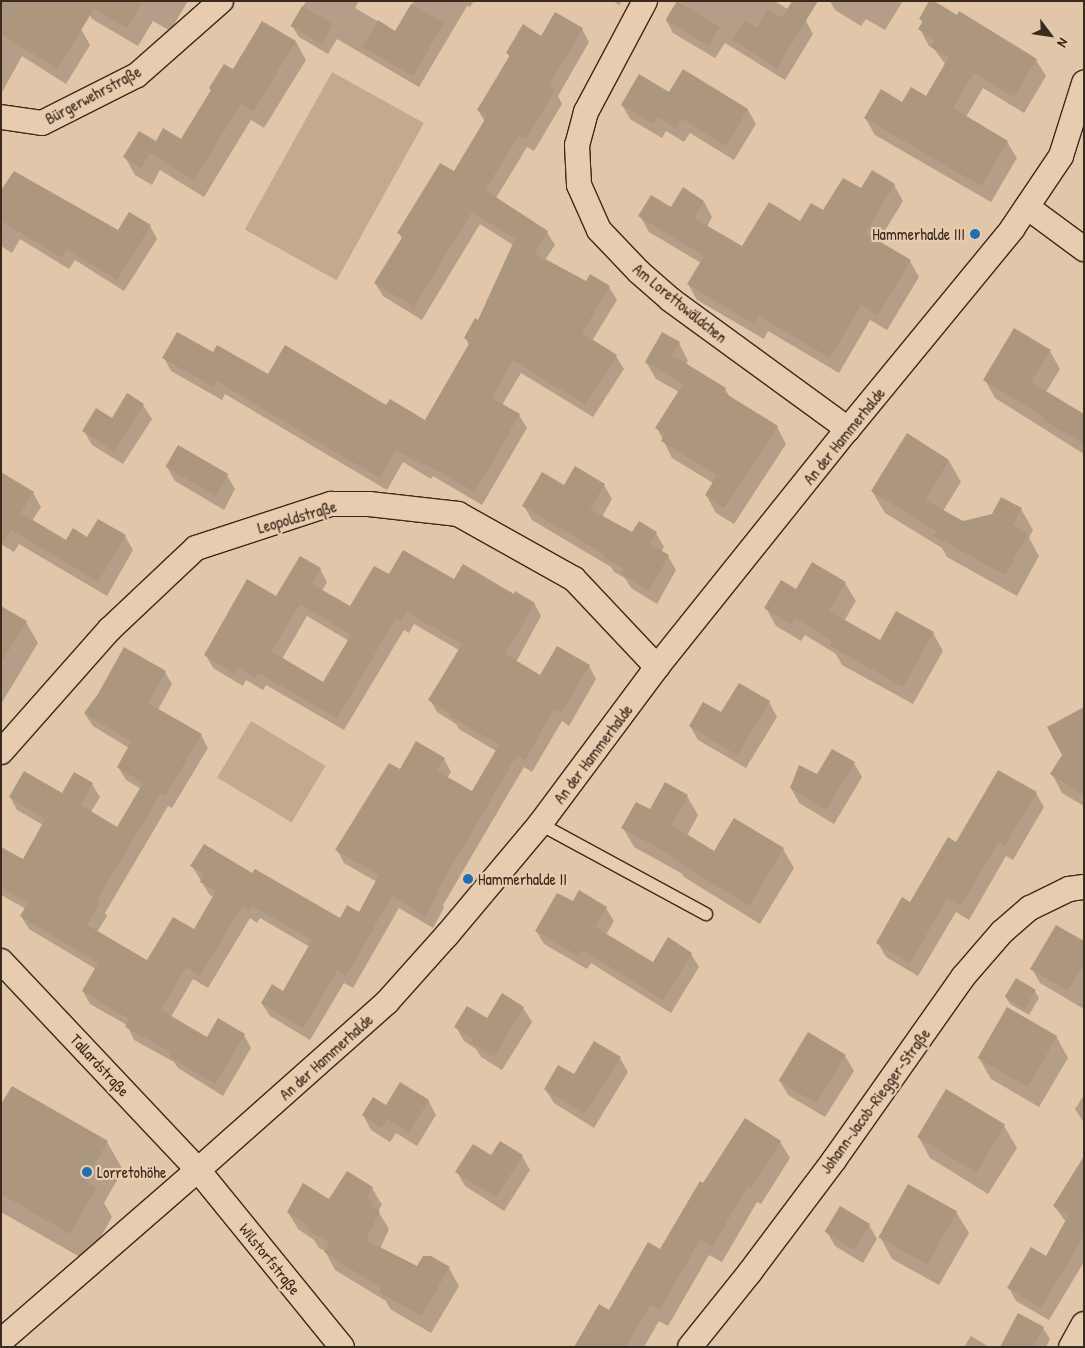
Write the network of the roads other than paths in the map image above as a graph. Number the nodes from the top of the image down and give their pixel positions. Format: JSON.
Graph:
{"nodes":[{"id":1,"x":221,"y":1,"type":"edge"},
{"id":2,"x":646,"y":1,"type":"edge"},
{"id":3,"x":1084,"y":83,"type":"edge"},
{"id":4,"x":1,"y":117,"type":"edge"},
{"id":5,"x":1027,"y":207,"type":"junction"},
{"id":6,"x":1084,"y":249,"type":"edge"},
{"id":7,"x":848,"y":428,"type":"junction"},
{"id":8,"x":657,"y":668,"type":"junction"},
{"id":9,"x":1,"y":752,"type":"edge"},
{"id":10,"x":540,"y":824,"type":"junction"},
{"id":11,"x":1084,"y":887,"type":"edge"},
{"id":12,"x":706,"y":914,"type":"dead end"},
{"id":13,"x":1,"y":961,"type":"edge"},
{"id":14,"x":198,"y":1170,"type":"junction"},
{"id":15,"x":1084,"y":1324,"type":"edge"},
{"id":16,"x":1,"y":1341,"type":"edge"},
{"id":17,"x":342,"y":1347,"type":"edge"},
{"id":18,"x":690,"y":1347,"type":"edge"},
{"id":19,"x":1071,"y":1347,"type":"edge"}],
"edges":[{"from":1,"to":4,"type":"street","name":"Bürgerwehrstraße"},
{"from":2,"to":7,"type":"street","name":"Am Lorettowäldchen"},
{"from":3,"to":5,"type":"street","name":"An der Hammerhalde"},
{"from":5,"to":6,"type":"street"},
{"from":5,"to":7,"type":"street","name":"An der Hammerhalde"},
{"from":7,"to":8,"type":"street","name":"An der Hammerhalde"},
{"from":8,"to":9,"type":"street","name":"Leopoldstraße"},
{"from":8,"to":10,"type":"street","name":"An der Hammerhalde"},
{"from":10,"to":12,"type":"lane"},
{"from":10,"to":14,"type":"street","name":"An der Hammerhalde"},
{"from":11,"to":18,"type":"street","name":"Johann-Jacob-Riegger-Straße"},
{"from":13,"to":14,"type":"street","name":"Tallardstraße"},
{"from":14,"to":16,"type":"street","name":"An der Hammerhalde"},
{"from":14,"to":17,"type":"street","name":"Wilstorfstraße"},
{"from":15,"to":19,"type":"street"}]}
